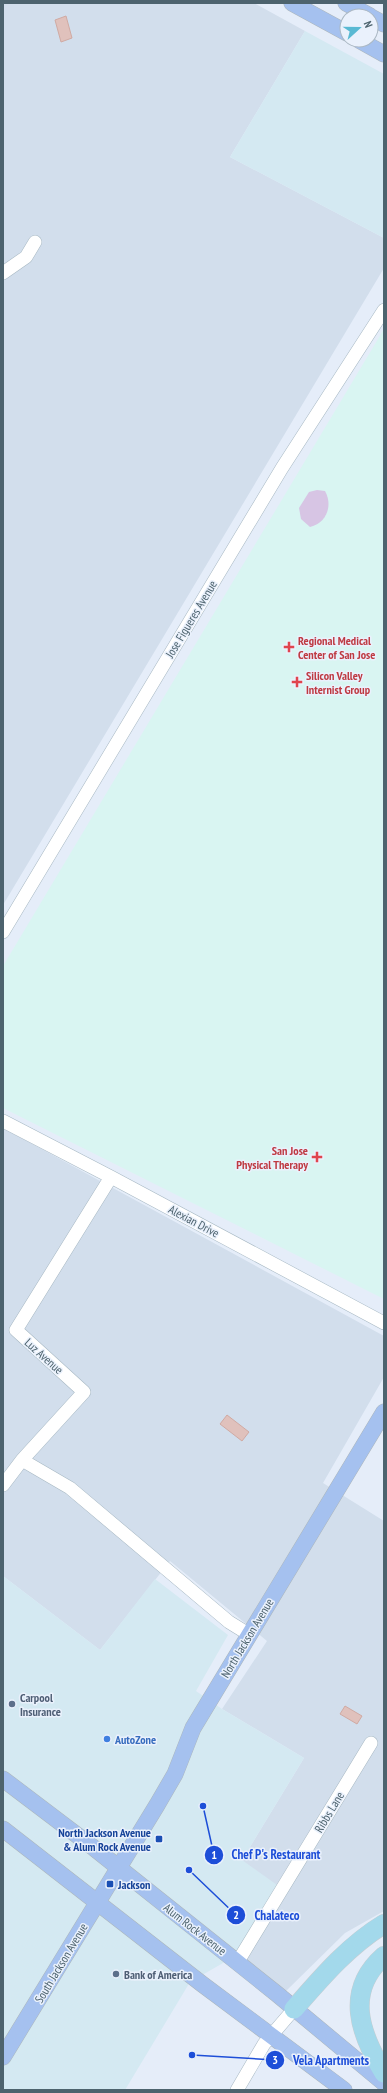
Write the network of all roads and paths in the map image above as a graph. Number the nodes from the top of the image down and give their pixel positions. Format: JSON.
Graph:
{"nodes":[{"id":1,"x":292,"y":3,"type":"edge"},
{"id":2,"x":346,"y":3,"type":"edge"},
{"id":3,"x":355,"y":8,"type":"edge"},
{"id":4,"x":339,"y":29,"type":"edge"},
{"id":5,"x":373,"y":48,"type":"edge"},
{"id":6,"x":384,"y":54,"type":"edge"},
{"id":7,"x":35,"y":242,"type":"dead end"},
{"id":8,"x":3,"y":274,"type":"edge"},
{"id":9,"x":384,"y":310,"type":"edge"},
{"id":10,"x":4,"y":927,"type":"edge"},
{"id":11,"x":3,"y":1121,"type":"edge"},
{"id":12,"x":112,"y":1177,"type":"junction"},
{"id":13,"x":384,"y":1323,"type":"edge"},
{"id":14,"x":384,"y":1412,"type":"edge"},
{"id":15,"x":22,"y":1460,"type":"junction"},
{"id":16,"x":3,"y":1485,"type":"edge"},
{"id":17,"x":250,"y":1635,"type":"junction"},
{"id":18,"x":371,"y":1743,"type":"dead end"},
{"id":19,"x":3,"y":1779,"type":"edge"},
{"id":20,"x":3,"y":1829,"type":"edge"},
{"id":21,"x":118,"y":1869,"type":"junction"},
{"id":22,"x":98,"y":1902,"type":"junction"},
{"id":23,"x":384,"y":1924,"type":"edge"},
{"id":24,"x":384,"y":1956,"type":"edge"},
{"id":25,"x":237,"y":1963,"type":"junction"},
{"id":26,"x":294,"y":2009,"type":"junction"},
{"id":27,"x":272,"y":2035,"type":"junction"},
{"id":28,"x":3,"y":2057,"type":"edge"},
{"id":29,"x":384,"y":2073,"type":"edge"},
{"id":30,"x":384,"y":2083,"type":"edge"},
{"id":31,"x":238,"y":2090,"type":"edge"},
{"id":32,"x":344,"y":2090,"type":"edge"}],
"edges":[{"from":1,"to":4,"type":"main road"},
{"from":2,"to":3,"type":"main road"},
{"from":5,"to":6,"type":"main road"},
{"from":7,"to":8,"type":"street"},
{"from":9,"to":10,"type":"street","name":"Jose Figueres Avenue"},
{"from":11,"to":12,"type":"street","name":"Alexian Drive"},
{"from":12,"to":13,"type":"street","name":"Alexian Drive"},
{"from":12,"to":15,"type":"street","name":"Luz Avenue"},
{"from":14,"to":17,"type":"main road","name":"North Jackson Avenue"},
{"from":15,"to":16,"type":"street","name":"Luz Avenue"},
{"from":15,"to":17,"type":"street"},
{"from":17,"to":21,"type":"main road","name":"North Jackson Avenue"},
{"from":18,"to":25,"type":"street","name":"Ribbs Lane"},
{"from":19,"to":21,"type":"main road","name":"Alum Rock Avenue"},
{"from":20,"to":22,"type":"main road"},
{"from":21,"to":22,"type":"main road","name":"South Jackson Avenue"},
{"from":21,"to":25,"type":"main road","name":"Alum Rock Avenue"},
{"from":22,"to":27,"type":"main road"},
{"from":22,"to":28,"type":"main road","name":"South Jackson Avenue"},
{"from":23,"to":26,"type":"highway"},
{"from":24,"to":29,"type":"highway"},
{"from":25,"to":26,"type":"main road","name":"Alum Rock Avenue"},
{"from":26,"to":27,"type":"street"},
{"from":26,"to":30,"type":"main road","name":"Alum Rock Avenue"},
{"from":27,"to":31,"type":"street"},
{"from":27,"to":32,"type":"main road"}]}
